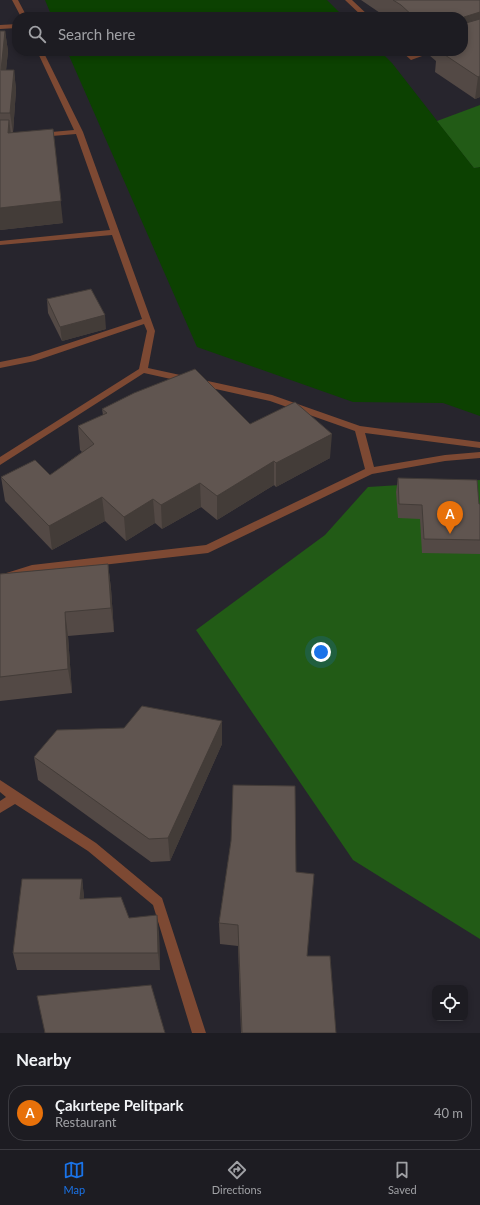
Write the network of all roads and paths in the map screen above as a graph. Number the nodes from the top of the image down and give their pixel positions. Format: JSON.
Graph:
{"nodes":[{"id":1,"x":15,"y":0,"type":"edge"},
{"id":2,"x":348,"y":0,"type":"edge"},
{"id":3,"x":21,"y":12,"type":"edge"},
{"id":4,"x":361,"y":12,"type":"edge"},
{"id":5,"x":12,"y":26,"type":"edge"},
{"id":6,"x":0,"y":27,"type":"edge"},
{"id":7,"x":42,"y":56,"type":"edge"},
{"id":8,"x":79,"y":132,"type":"junction"},
{"id":9,"x":32,"y":136,"type":"edge"},
{"id":10,"x":115,"y":232,"type":"junction"},
{"id":11,"x":0,"y":243,"type":"edge"},
{"id":12,"x":147,"y":320,"type":"junction"},
{"id":13,"x":0,"y":365,"type":"edge"},
{"id":14,"x":143,"y":370,"type":"junction"},
{"id":15,"x":358,"y":429,"type":"junction"},
{"id":16,"x":480,"y":445,"type":"edge"},
{"id":17,"x":480,"y":455,"type":"edge"},
{"id":18,"x":0,"y":462,"type":"edge"},
{"id":19,"x":370,"y":471,"type":"junction"},
{"id":20,"x":0,"y":579,"type":"edge"},
{"id":21,"x":0,"y":785,"type":"edge"},
{"id":22,"x":15,"y":797,"type":"junction"},
{"id":23,"x":0,"y":808,"type":"edge"},
{"id":24,"x":199,"y":1033,"type":"edge"}],
"edges":[{"from":1,"to":3,"type":"street"},
{"from":2,"to":4,"type":"street"},
{"from":5,"to":6,"type":"street"},
{"from":7,"to":8,"type":"street"},
{"from":8,"to":9,"type":"street"},
{"from":8,"to":10,"type":"street"},
{"from":10,"to":11,"type":"street"},
{"from":10,"to":12,"type":"street"},
{"from":12,"to":13,"type":"street"},
{"from":12,"to":14,"type":"street"},
{"from":14,"to":15,"type":"street"},
{"from":14,"to":18,"type":"street"},
{"from":15,"to":16,"type":"street"},
{"from":15,"to":19,"type":"street"},
{"from":17,"to":19,"type":"street"},
{"from":19,"to":20,"type":"street"},
{"from":21,"to":22,"type":"street"},
{"from":22,"to":23,"type":"street"},
{"from":22,"to":24,"type":"street"}]}
